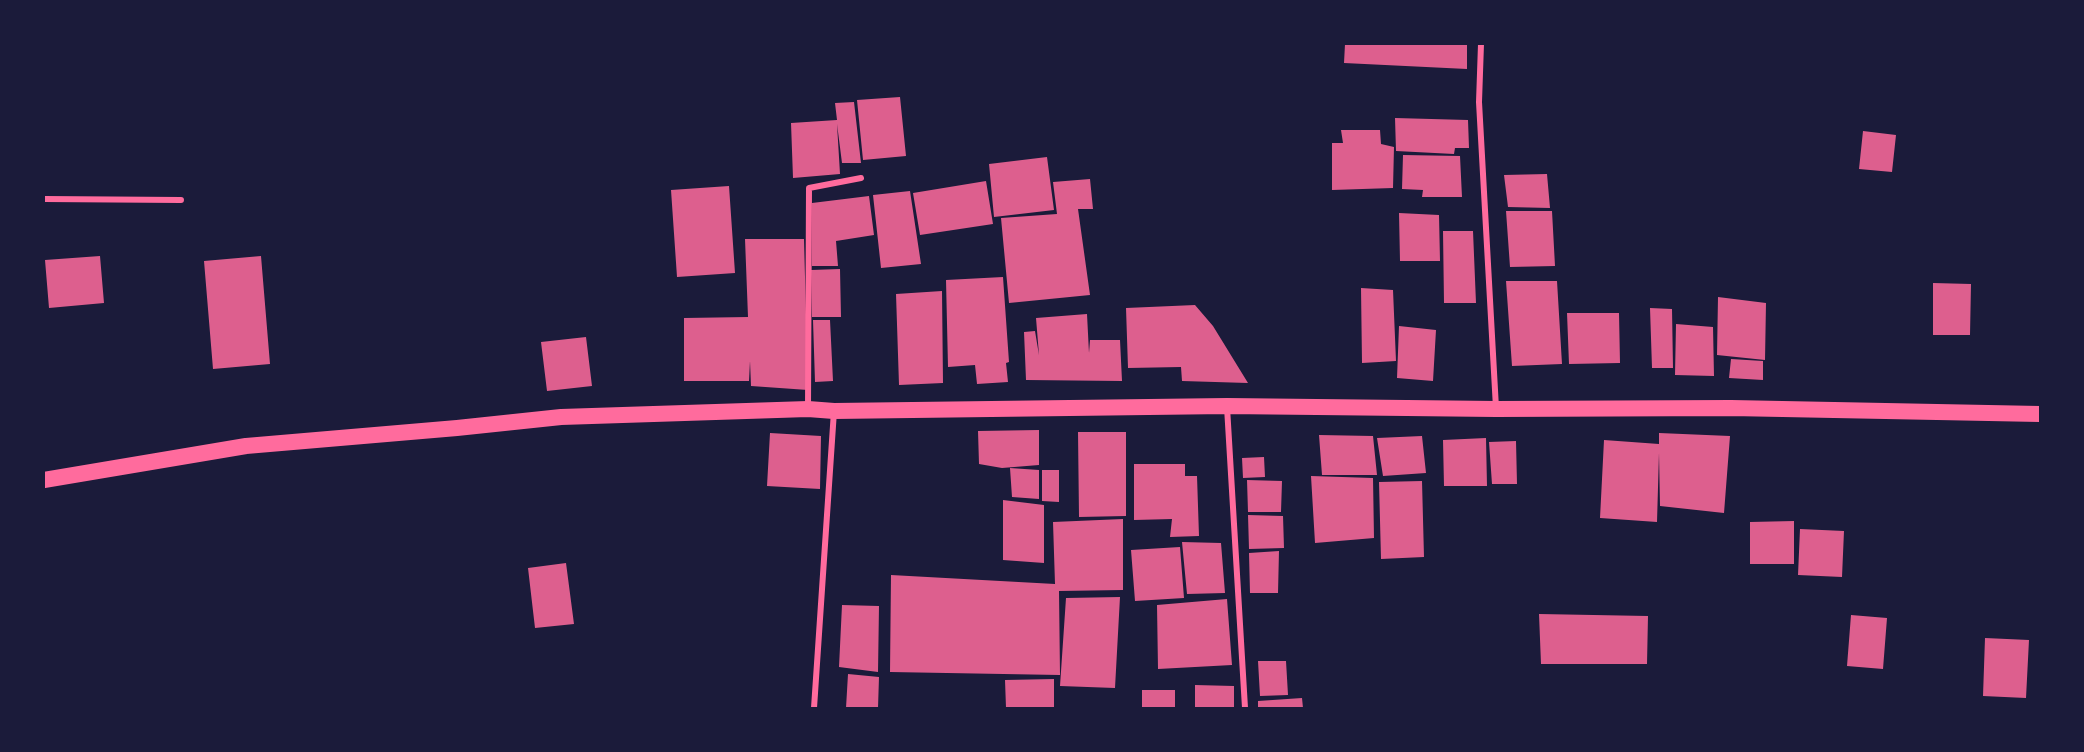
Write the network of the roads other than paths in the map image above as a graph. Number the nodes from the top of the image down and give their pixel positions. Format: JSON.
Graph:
{"nodes":[{"id":1,"x":1481,"y":44,"type":"edge"},
{"id":2,"x":861,"y":178,"type":"dead end"},
{"id":3,"x":44,"y":199,"type":"edge"},
{"id":4,"x":181,"y":200,"type":"dead end"},
{"id":5,"x":1227,"y":406,"type":"junction"},
{"id":6,"x":1496,"y":408,"type":"junction"},
{"id":7,"x":808,"y":409,"type":"junction"},
{"id":8,"x":834,"y":411,"type":"junction"},
{"id":9,"x":2040,"y":414,"type":"edge"},
{"id":10,"x":44,"y":480,"type":"edge"},
{"id":11,"x":814,"y":708,"type":"edge"},
{"id":12,"x":1245,"y":708,"type":"edge"}],
"edges":[{"from":1,"to":6,"type":"street"},
{"from":2,"to":7,"type":"street"},
{"from":3,"to":4,"type":"street"},
{"from":5,"to":6,"type":"highway"},
{"from":5,"to":8,"type":"highway"},
{"from":5,"to":12,"type":"street"},
{"from":6,"to":9,"type":"highway"},
{"from":7,"to":8,"type":"highway"},
{"from":7,"to":10,"type":"highway"},
{"from":8,"to":11,"type":"street"}]}
